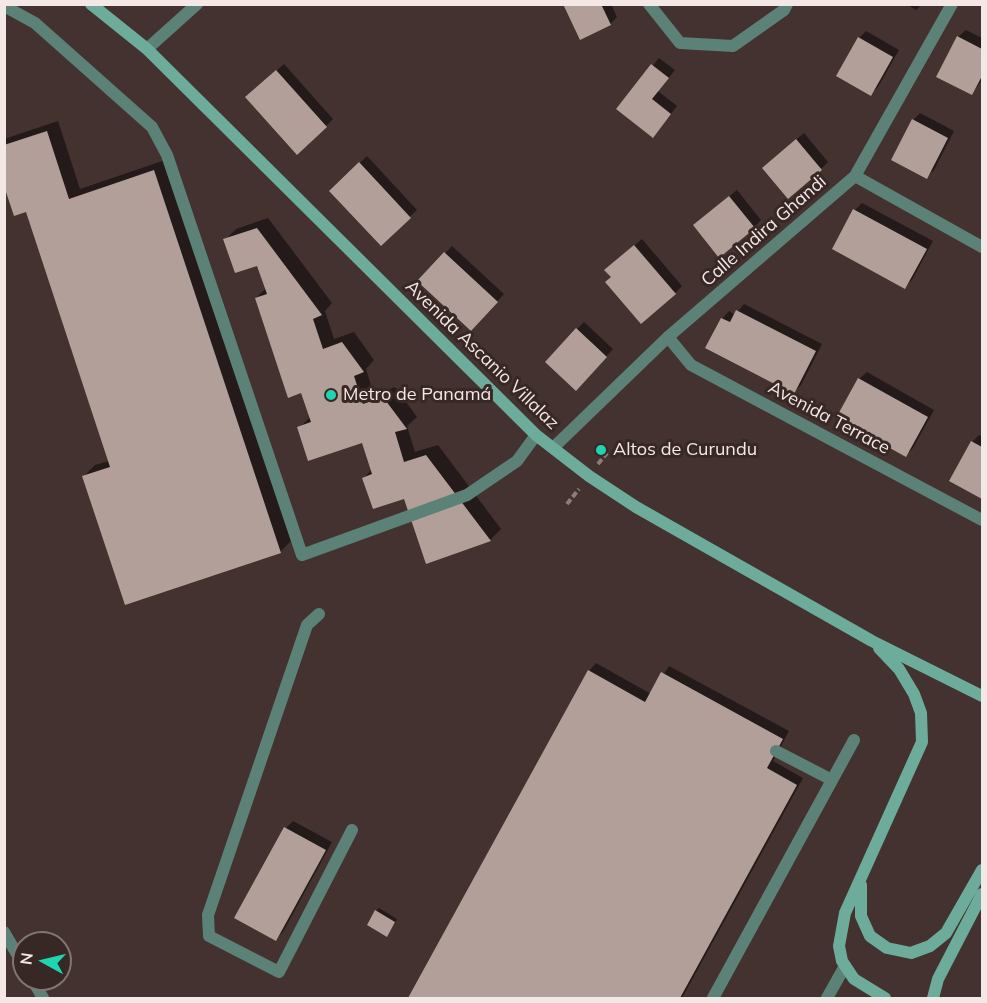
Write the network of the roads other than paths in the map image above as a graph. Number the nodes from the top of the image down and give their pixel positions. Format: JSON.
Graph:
{"nodes":[{"id":1,"x":91,"y":4,"type":"edge"},
{"id":2,"x":197,"y":4,"type":"edge"},
{"id":3,"x":649,"y":4,"type":"edge"},
{"id":4,"x":787,"y":4,"type":"edge"},
{"id":5,"x":952,"y":4,"type":"edge"},
{"id":6,"x":4,"y":6,"type":"edge"},
{"id":7,"x":147,"y":49,"type":"junction"},
{"id":8,"x":855,"y":176,"type":"junction"},
{"id":9,"x":982,"y":247,"type":"edge"},
{"id":10,"x":668,"y":337,"type":"junction"},
{"id":11,"x":536,"y":435,"type":"junction"},
{"id":12,"x":553,"y":448,"type":"junction"},
{"id":13,"x":982,"y":520,"type":"edge"},
{"id":14,"x":319,"y":614,"type":"dead end"},
{"id":15,"x":872,"y":640,"type":"junction"},
{"id":16,"x":982,"y":696,"type":"edge"},
{"id":17,"x":854,"y":740,"type":"dead end"},
{"id":18,"x":776,"y":751,"type":"dead end"},
{"id":19,"x":832,"y":780,"type":"junction"},
{"id":20,"x":352,"y":830,"type":"dead end"},
{"id":21,"x":982,"y":870,"type":"edge"},
{"id":22,"x":863,"y":872,"type":"junction"},
{"id":23,"x":982,"y":894,"type":"edge"},
{"id":24,"x":4,"y":932,"type":"edge"},
{"id":25,"x":12,"y":946,"type":"edge"},
{"id":26,"x":845,"y":966,"type":"junction"},
{"id":27,"x":713,"y":999,"type":"edge"},
{"id":28,"x":827,"y":999,"type":"edge"},
{"id":29,"x":885,"y":999,"type":"edge"},
{"id":30,"x":933,"y":999,"type":"edge"}],
"edges":[{"from":1,"to":7,"type":"main road","name":"Avenida Ascanio Villalaz"},
{"from":2,"to":7,"type":"street"},
{"from":3,"to":4,"type":"street"},
{"from":5,"to":8,"type":"street","name":"Calle Indira Ghandi"},
{"from":6,"to":11,"type":"street"},
{"from":7,"to":11,"type":"main road","name":"Avenida Ascanio Villalaz"},
{"from":8,"to":9,"type":"street"},
{"from":8,"to":10,"type":"street","name":"Calle Indira Ghandi"},
{"from":10,"to":12,"type":"street","name":"Calle Indira Ghandi"},
{"from":10,"to":13,"type":"street","name":"Avenida Terrace"},
{"from":11,"to":12,"type":"main road","name":"Avenida Ascanio Villalaz"},
{"from":12,"to":15,"type":"main road","name":"Avenida Ascanio Villalaz"},
{"from":14,"to":20,"type":"street"},
{"from":15,"to":16,"type":"main road","name":"Avenida Ascanio Villalaz"},
{"from":15,"to":22,"type":"main road","name":"Avenida Ascanio Villalaz"},
{"from":17,"to":19,"type":"street"},
{"from":18,"to":19,"type":"street"},
{"from":19,"to":27,"type":"street"},
{"from":21,"to":22,"type":"main road"},
{"from":22,"to":26,"type":"main road","name":"Avenida Ascanio Villalaz"},
{"from":23,"to":30,"type":"main road"},
{"from":24,"to":25,"type":"street"},
{"from":26,"to":28,"type":"street"},
{"from":26,"to":29,"type":"main road"}]}
